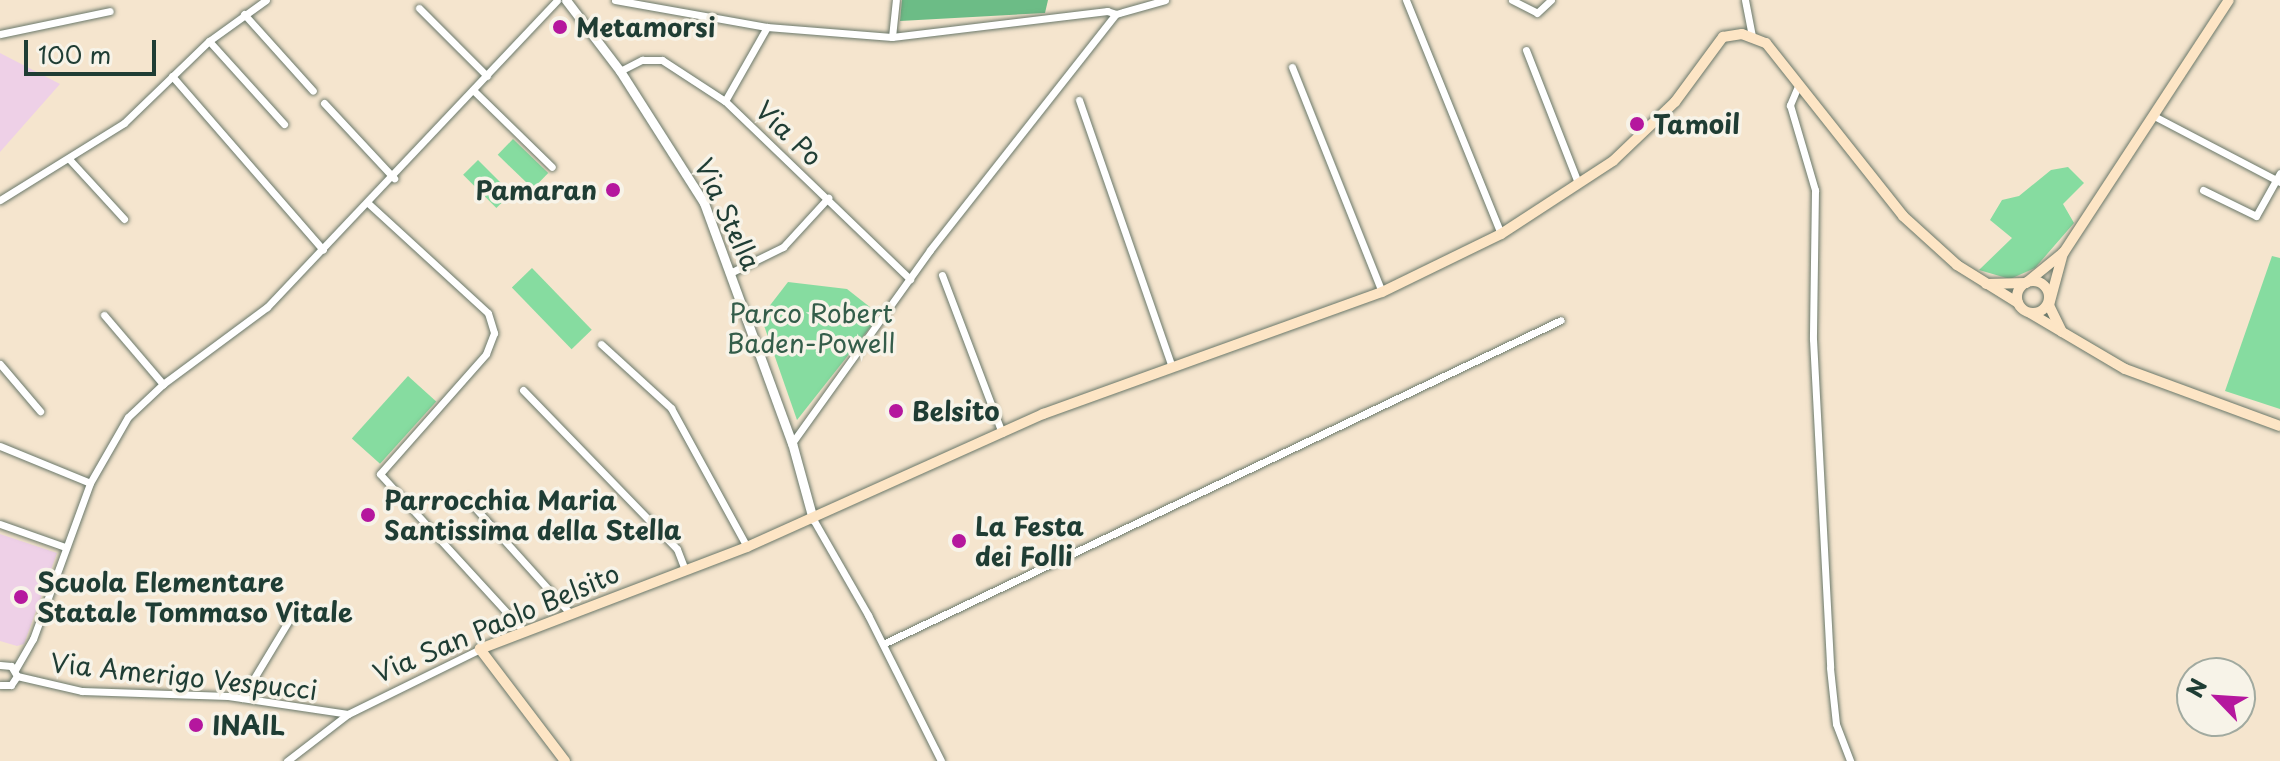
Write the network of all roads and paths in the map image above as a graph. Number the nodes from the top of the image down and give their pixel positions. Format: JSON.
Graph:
{"nodes":[{"id":1,"x":266,"y":0,"type":"edge"},
{"id":2,"x":557,"y":0,"type":"edge"},
{"id":3,"x":566,"y":0,"type":"edge"},
{"id":4,"x":615,"y":0,"type":"edge"},
{"id":5,"x":896,"y":0,"type":"edge"},
{"id":6,"x":1165,"y":0,"type":"edge"},
{"id":7,"x":1406,"y":0,"type":"edge"},
{"id":8,"x":1512,"y":0,"type":"edge"},
{"id":9,"x":1551,"y":0,"type":"edge"},
{"id":10,"x":1745,"y":0,"type":"edge"},
{"id":11,"x":2229,"y":0,"type":"edge"},
{"id":12,"x":419,"y":8,"type":"dead end"},
{"id":13,"x":110,"y":11,"type":"dead end"},
{"id":14,"x":244,"y":14,"type":"junction"},
{"id":15,"x":1116,"y":14,"type":"junction"},
{"id":16,"x":767,"y":27,"type":"junction"},
{"id":17,"x":0,"y":34,"type":"edge"},
{"id":18,"x":1752,"y":36,"type":"junction"},
{"id":19,"x":892,"y":37,"type":"junction"},
{"id":20,"x":209,"y":41,"type":"junction"},
{"id":21,"x":1526,"y":50,"type":"dead end"},
{"id":22,"x":1292,"y":67,"type":"dead end"},
{"id":23,"x":620,"y":71,"type":"junction"},
{"id":24,"x":172,"y":76,"type":"junction"},
{"id":25,"x":487,"y":76,"type":"junction"},
{"id":26,"x":1798,"y":86,"type":"junction"},
{"id":27,"x":473,"y":90,"type":"junction"},
{"id":28,"x":313,"y":91,"type":"dead end"},
{"id":29,"x":1079,"y":100,"type":"dead end"},
{"id":30,"x":725,"y":101,"type":"junction"},
{"id":31,"x":324,"y":103,"type":"dead end"},
{"id":32,"x":2154,"y":116,"type":"junction"},
{"id":33,"x":284,"y":124,"type":"dead end"},
{"id":34,"x":70,"y":160,"type":"junction"},
{"id":35,"x":552,"y":167,"type":"dead end"},
{"id":36,"x":394,"y":178,"type":"junction"},
{"id":37,"x":2279,"y":178,"type":"edge"},
{"id":38,"x":1578,"y":183,"type":"junction"},
{"id":39,"x":2203,"y":190,"type":"dead end"},
{"id":40,"x":828,"y":198,"type":"junction"},
{"id":41,"x":0,"y":200,"type":"edge"},
{"id":42,"x":369,"y":204,"type":"junction"},
{"id":43,"x":124,"y":219,"type":"dead end"},
{"id":44,"x":1501,"y":234,"type":"junction"},
{"id":45,"x":323,"y":250,"type":"junction"},
{"id":46,"x":2064,"y":252,"type":"junction"},
{"id":47,"x":732,"y":272,"type":"junction"},
{"id":48,"x":942,"y":275,"type":"dead end"},
{"id":49,"x":910,"y":279,"type":"junction"},
{"id":50,"x":2026,"y":283,"type":"junction"},
{"id":51,"x":1984,"y":284,"type":"junction"},
{"id":52,"x":1382,"y":292,"type":"junction"},
{"id":53,"x":2049,"y":298,"type":"junction"},
{"id":54,"x":2018,"y":303,"type":"junction"},
{"id":55,"x":2030,"y":313,"type":"junction"},
{"id":56,"x":104,"y":315,"type":"dead end"},
{"id":57,"x":1561,"y":320,"type":"dead end"},
{"id":58,"x":2063,"y":333,"type":"junction"},
{"id":59,"x":601,"y":344,"type":"dead end"},
{"id":60,"x":0,"y":364,"type":"edge"},
{"id":61,"x":1172,"y":367,"type":"junction"},
{"id":62,"x":163,"y":384,"type":"junction"},
{"id":63,"x":523,"y":390,"type":"dead end"},
{"id":64,"x":40,"y":411,"type":"dead end"},
{"id":65,"x":2280,"y":426,"type":"edge"},
{"id":66,"x":1002,"y":433,"type":"junction"},
{"id":67,"x":792,"y":443,"type":"junction"},
{"id":68,"x":0,"y":446,"type":"edge"},
{"id":69,"x":90,"y":483,"type":"junction"},
{"id":70,"x":468,"y":500,"type":"dead end"},
{"id":71,"x":813,"y":519,"type":"junction"},
{"id":72,"x":0,"y":524,"type":"edge"},
{"id":73,"x":65,"y":547,"type":"junction"},
{"id":74,"x":747,"y":547,"type":"junction"},
{"id":75,"x":685,"y":570,"type":"junction"},
{"id":76,"x":569,"y":612,"type":"junction"},
{"id":77,"x":292,"y":615,"type":"dead end"},
{"id":78,"x":524,"y":631,"type":"junction"},
{"id":79,"x":883,"y":644,"type":"junction"},
{"id":80,"x":480,"y":649,"type":"junction"},
{"id":81,"x":0,"y":665,"type":"edge"},
{"id":82,"x":16,"y":673,"type":"junction"},
{"id":83,"x":0,"y":685,"type":"edge"},
{"id":84,"x":242,"y":698,"type":"junction"},
{"id":85,"x":348,"y":714,"type":"junction"},
{"id":86,"x":287,"y":761,"type":"edge"},
{"id":87,"x":565,"y":761,"type":"edge"},
{"id":88,"x":941,"y":761,"type":"edge"},
{"id":89,"x":1850,"y":761,"type":"edge"}],
"edges":[{"from":1,"to":14,"type":"street"},
{"from":2,"to":25,"type":"street"},
{"from":3,"to":23,"type":"street","name":"Via Stella"},
{"from":4,"to":16,"type":"street"},
{"from":5,"to":19,"type":"street"},
{"from":6,"to":15,"type":"street"},
{"from":7,"to":44,"type":"street"},
{"from":8,"to":9,"type":"street"},
{"from":10,"to":18,"type":"street"},
{"from":11,"to":32,"type":"main road"},
{"from":12,"to":25,"type":"street"},
{"from":13,"to":17,"type":"street"},
{"from":14,"to":20,"type":"street"},
{"from":14,"to":28,"type":"street"},
{"from":15,"to":19,"type":"street"},
{"from":15,"to":49,"type":"street"},
{"from":16,"to":19,"type":"street"},
{"from":16,"to":30,"type":"street"},
{"from":18,"to":26,"type":"main road"},
{"from":18,"to":38,"type":"main road","name":"Via San Paolo Belsito"},
{"from":20,"to":24,"type":"street"},
{"from":20,"to":33,"type":"street"},
{"from":21,"to":38,"type":"street"},
{"from":22,"to":52,"type":"street"},
{"from":23,"to":30,"type":"street","name":"Via Po"},
{"from":23,"to":47,"type":"street","name":"Via Stella"},
{"from":24,"to":34,"type":"street"},
{"from":24,"to":45,"type":"street"},
{"from":25,"to":27,"type":"street"},
{"from":26,"to":51,"type":"main road"},
{"from":26,"to":89,"type":"street"},
{"from":27,"to":35,"type":"street"},
{"from":27,"to":36,"type":"street"},
{"from":29,"to":61,"type":"street"},
{"from":30,"to":40,"type":"street","name":"Via Po"},
{"from":31,"to":36,"type":"street"},
{"from":32,"to":37,"type":"street"},
{"from":32,"to":46,"type":"main road"},
{"from":34,"to":41,"type":"street"},
{"from":34,"to":43,"type":"street"},
{"from":36,"to":42,"type":"street"},
{"from":37,"to":39,"type":"street"},
{"from":38,"to":44,"type":"main road","name":"Via San Paolo Belsito"},
{"from":40,"to":47,"type":"street"},
{"from":40,"to":49,"type":"street","name":"Via Po"},
{"from":42,"to":45,"type":"street"},
{"from":42,"to":78,"type":"street"},
{"from":44,"to":52,"type":"main road","name":"Via San Paolo Belsito"},
{"from":45,"to":62,"type":"street"},
{"from":46,"to":50,"type":"main road"},
{"from":46,"to":53,"type":"main road"},
{"from":47,"to":67,"type":"street","name":"Via Stella"},
{"from":48,"to":66,"type":"street"},
{"from":49,"to":67,"type":"street"},
{"from":50,"to":51,"type":"main road"},
{"from":50,"to":53,"type":"main road"},
{"from":50,"to":54,"type":"main road"},
{"from":51,"to":54,"type":"main road"},
{"from":52,"to":61,"type":"main road","name":"Via San Paolo Belsito"},
{"from":53,"to":55,"type":"main road"},
{"from":53,"to":58,"type":"main road"},
{"from":54,"to":55,"type":"main road"},
{"from":55,"to":58,"type":"main road"},
{"from":56,"to":62,"type":"street"},
{"from":57,"to":79,"type":"street"},
{"from":58,"to":65,"type":"main road"},
{"from":59,"to":74,"type":"street"},
{"from":60,"to":64,"type":"street"},
{"from":61,"to":66,"type":"main road","name":"Via San Paolo Belsito"},
{"from":62,"to":69,"type":"street"},
{"from":63,"to":75,"type":"street"},
{"from":66,"to":71,"type":"main road","name":"Via San Paolo Belsito"},
{"from":67,"to":71,"type":"street","name":"Via Stella"},
{"from":68,"to":69,"type":"street"},
{"from":69,"to":73,"type":"street"},
{"from":70,"to":76,"type":"street"},
{"from":71,"to":74,"type":"main road","name":"Via San Paolo Belsito"},
{"from":71,"to":79,"type":"street"},
{"from":72,"to":73,"type":"street"},
{"from":73,"to":82,"type":"street"},
{"from":74,"to":75,"type":"main road","name":"Via San Paolo Belsito"},
{"from":75,"to":76,"type":"main road","name":"Via San Paolo Belsito"},
{"from":76,"to":78,"type":"main road","name":"Via San Paolo Belsito"},
{"from":77,"to":84,"type":"street"},
{"from":78,"to":80,"type":"main road","name":"Via San Paolo Belsito"},
{"from":79,"to":88,"type":"street"},
{"from":80,"to":85,"type":"street","name":"Via San Paolo Belsito"},
{"from":80,"to":87,"type":"main road"},
{"from":81,"to":82,"type":"street","name":"Via Amerigo Vespucci"},
{"from":82,"to":83,"type":"street"},
{"from":82,"to":84,"type":"street","name":"Via Amerigo Vespucci"},
{"from":84,"to":85,"type":"street","name":"Via Amerigo Vespucci"},
{"from":85,"to":86,"type":"street","name":"Via San Paolo Belsito"}]}
